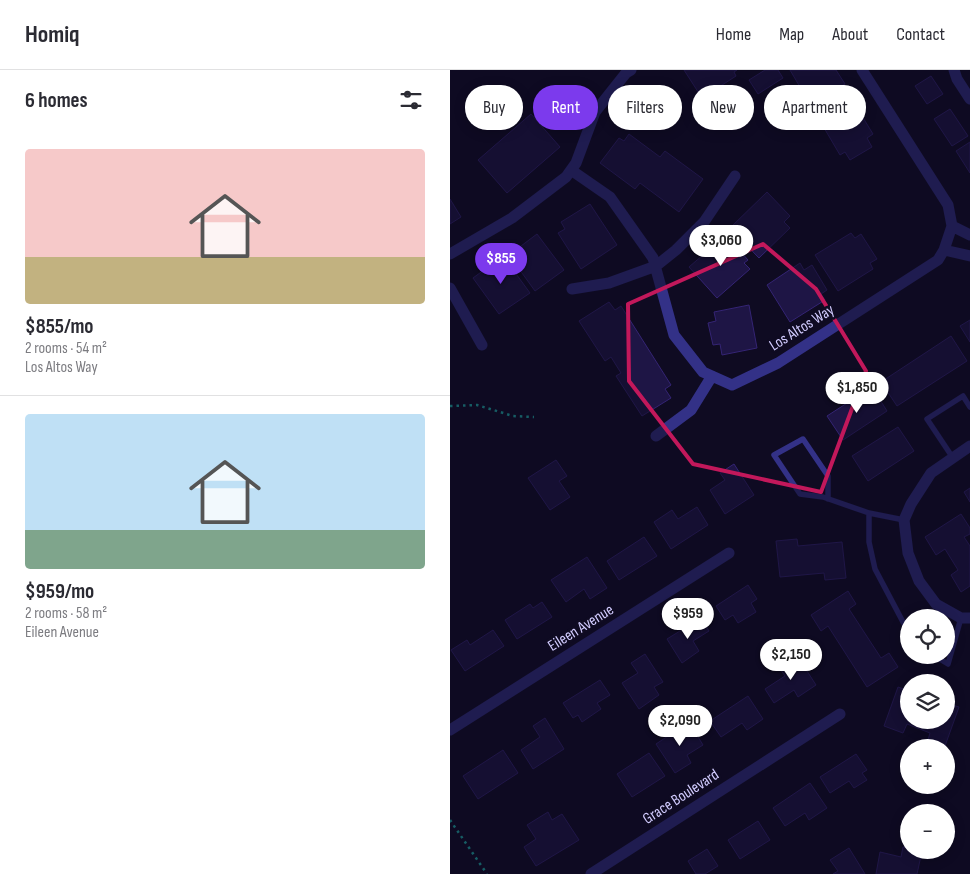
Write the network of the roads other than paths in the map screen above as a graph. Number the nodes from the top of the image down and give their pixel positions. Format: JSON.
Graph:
{"nodes":[{"id":1,"x":631,"y":70,"type":"edge"},
{"id":2,"x":862,"y":70,"type":"edge"},
{"id":3,"x":954,"y":70,"type":"edge"},
{"id":4,"x":970,"y":98,"type":"edge"},
{"id":5,"x":571,"y":170,"type":"junction"},
{"id":6,"x":736,"y":176,"type":"dead end"},
{"id":7,"x":952,"y":226,"type":"junction"},
{"id":8,"x":970,"y":235,"type":"edge"},
{"id":9,"x":944,"y":250,"type":"junction"},
{"id":10,"x":450,"y":254,"type":"edge"},
{"id":11,"x":970,"y":256,"type":"edge"},
{"id":12,"x":656,"y":266,"type":"junction"},
{"id":13,"x":450,"y":288,"type":"edge"},
{"id":14,"x":572,"y":289,"type":"dead end"},
{"id":15,"x":482,"y":345,"type":"dead end"},
{"id":16,"x":712,"y":376,"type":"junction"},
{"id":17,"x":970,"y":407,"type":"edge"},
{"id":18,"x":656,"y":436,"type":"dead end"},
{"id":19,"x":970,"y":446,"type":"edge"},
{"id":20,"x":953,"y":458,"type":"junction"},
{"id":21,"x":828,"y":499,"type":"junction"},
{"id":22,"x":869,"y":513,"type":"junction"},
{"id":23,"x":904,"y":520,"type":"junction"},
{"id":24,"x":729,"y":553,"type":"dead end"},
{"id":25,"x":900,"y":616,"type":"edge"},
{"id":26,"x":966,"y":618,"type":"edge"},
{"id":27,"x":955,"y":646,"type":"edge"},
{"id":28,"x":840,"y":714,"type":"dead end"},
{"id":29,"x":450,"y":730,"type":"edge"},
{"id":30,"x":591,"y":874,"type":"edge"}],
"edges":[{"from":1,"to":5,"type":"street"},
{"from":2,"to":7,"type":"street"},
{"from":3,"to":4,"type":"street"},
{"from":5,"to":10,"type":"street"},
{"from":5,"to":12,"type":"street","name":"Los Altos Way"},
{"from":6,"to":12,"type":"street"},
{"from":7,"to":8,"type":"street"},
{"from":7,"to":9,"type":"street","name":"Los Altos Way"},
{"from":9,"to":11,"type":"street"},
{"from":9,"to":16,"type":"street","name":"Los Altos Way"},
{"from":12,"to":14,"type":"street"},
{"from":12,"to":16,"type":"street","name":"Los Altos Way"},
{"from":13,"to":15,"type":"street"},
{"from":16,"to":18,"type":"street"},
{"from":17,"to":20,"type":"lane"},
{"from":19,"to":20,"type":"street"},
{"from":20,"to":23,"type":"street"},
{"from":21,"to":21,"type":"lane"},
{"from":21,"to":22,"type":"lane"},
{"from":22,"to":23,"type":"lane"},
{"from":22,"to":25,"type":"lane"},
{"from":23,"to":26,"type":"street"},
{"from":24,"to":29,"type":"street","name":"Eileen Avenue"},
{"from":26,"to":27,"type":"lane"},
{"from":28,"to":30,"type":"street","name":"Grace Boulevard"}]}
